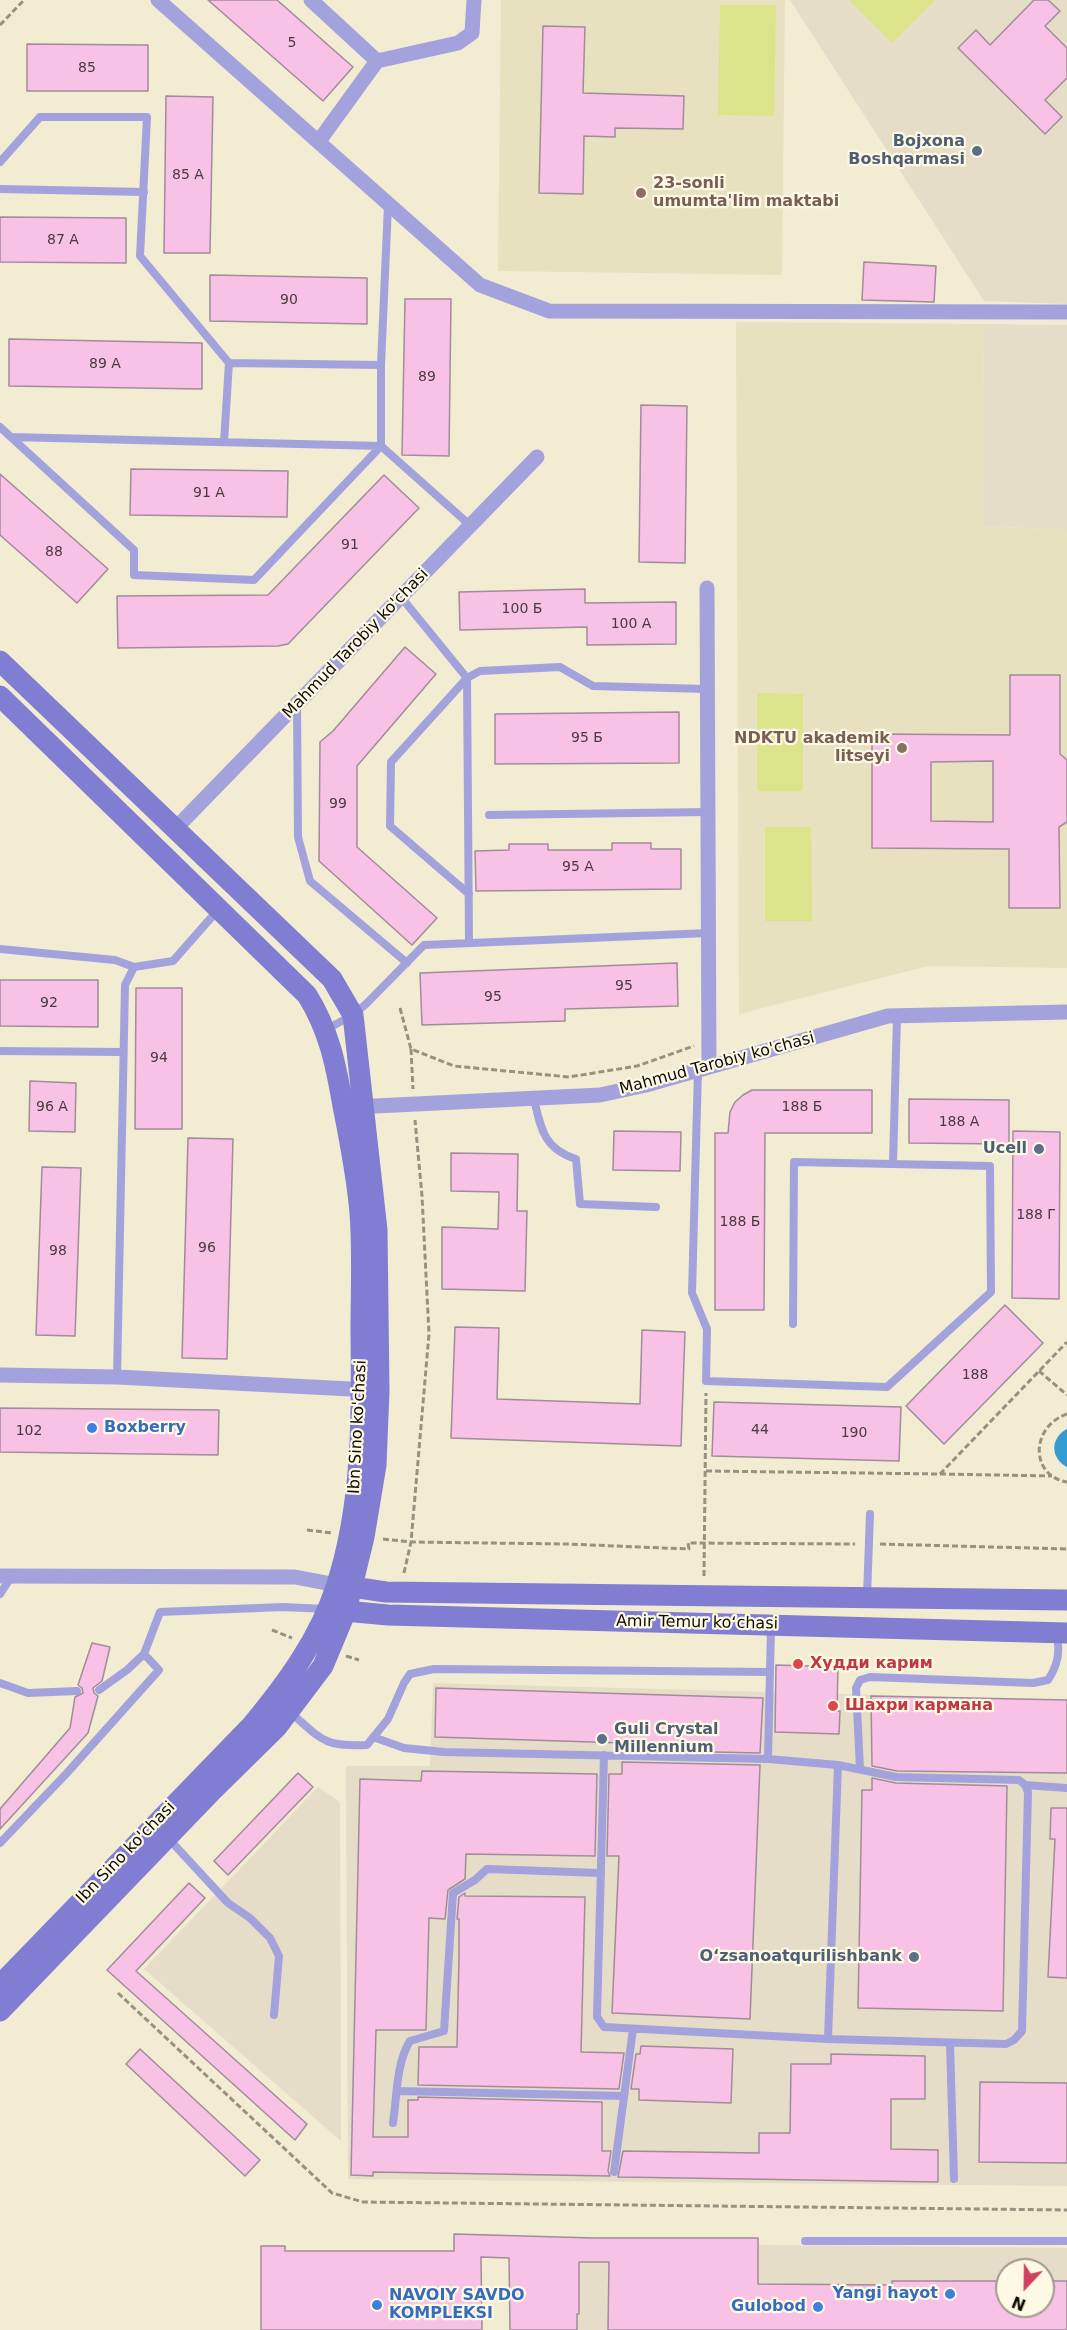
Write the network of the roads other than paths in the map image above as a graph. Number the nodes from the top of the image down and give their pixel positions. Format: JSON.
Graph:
{"nodes":[{"id":1,"x":158,"y":0,"type":"edge"},
{"id":2,"x":311,"y":0,"type":"edge"},
{"id":3,"x":474,"y":0,"type":"edge"},
{"id":4,"x":377,"y":61,"type":"junction"},
{"id":5,"x":319,"y":141,"type":"junction"},
{"id":6,"x":0,"y":162,"type":"edge"},
{"id":7,"x":0,"y":189,"type":"edge"},
{"id":8,"x":144,"y":192,"type":"junction"},
{"id":9,"x":388,"y":205,"type":"junction"},
{"id":10,"x":1067,"y":312,"type":"edge"},
{"id":11,"x":229,"y":363,"type":"junction"},
{"id":12,"x":381,"y":365,"type":"junction"},
{"id":13,"x":0,"y":427,"type":"edge"},
{"id":14,"x":10,"y":437,"type":"junction"},
{"id":15,"x":224,"y":442,"type":"junction"},
{"id":16,"x":381,"y":446,"type":"junction"},
{"id":17,"x":537,"y":458,"type":"dead end"},
{"id":18,"x":471,"y":526,"type":"junction"},
{"id":19,"x":707,"y":588,"type":"dead end"},
{"id":20,"x":401,"y":597,"type":"junction"},
{"id":21,"x":0,"y":662,"type":"edge"},
{"id":22,"x":467,"y":678,"type":"junction"},
{"id":23,"x":707,"y":689,"type":"junction"},
{"id":24,"x":0,"y":696,"type":"edge"},
{"id":25,"x":297,"y":704,"type":"junction"},
{"id":26,"x":708,"y":812,"type":"junction"},
{"id":27,"x":489,"y":815,"type":"dead end"},
{"id":28,"x":174,"y":830,"type":"junction"},
{"id":29,"x":469,"y":894,"type":"junction"},
{"id":30,"x":219,"y":909,"type":"junction"},
{"id":31,"x":708,"y":933,"type":"junction"},
{"id":32,"x":469,"y":943,"type":"junction"},
{"id":33,"x":0,"y":948,"type":"edge"},
{"id":34,"x":407,"y":963,"type":"junction"},
{"id":35,"x":134,"y":967,"type":"junction"},
{"id":36,"x":1067,"y":1012,"type":"edge"},
{"id":37,"x":353,"y":1015,"type":"junction"},
{"id":38,"x":897,"y":1016,"type":"junction"},
{"id":39,"x":325,"y":1030,"type":"junction"},
{"id":40,"x":0,"y":1051,"type":"edge"},
{"id":41,"x":122,"y":1052,"type":"junction"},
{"id":42,"x":703,"y":1069,"type":"junction"},
{"id":43,"x":534,"y":1099,"type":"junction"},
{"id":44,"x":354,"y":1107,"type":"junction"},
{"id":45,"x":892,"y":1164,"type":"junction"},
{"id":46,"x":656,"y":1207,"type":"dead end"},
{"id":47,"x":793,"y":1324,"type":"dead end"},
{"id":48,"x":0,"y":1375,"type":"edge"},
{"id":49,"x":117,"y":1377,"type":"junction"},
{"id":50,"x":370,"y":1390,"type":"junction"},
{"id":51,"x":870,"y":1514,"type":"dead end"},
{"id":52,"x":5,"y":1577,"type":"edge"},
{"id":53,"x":345,"y":1586,"type":"junction"},
{"id":54,"x":0,"y":1594,"type":"edge"},
{"id":55,"x":867,"y":1597,"type":"junction"},
{"id":56,"x":1067,"y":1600,"type":"edge"},
{"id":57,"x":337,"y":1610,"type":"junction"},
{"id":58,"x":771,"y":1625,"type":"junction"},
{"id":59,"x":1062,"y":1633,"type":"edge"},
{"id":60,"x":144,"y":1654,"type":"junction"},
{"id":61,"x":770,"y":1672,"type":"junction"},
{"id":62,"x":0,"y":1683,"type":"edge"},
{"id":63,"x":77,"y":1690,"type":"dead end"},
{"id":64,"x":99,"y":1690,"type":"dead end"},
{"id":65,"x":289,"y":1711,"type":"junction"},
{"id":66,"x":374,"y":1737,"type":"junction"},
{"id":67,"x":604,"y":1755,"type":"junction"},
{"id":68,"x":768,"y":1759,"type":"junction"},
{"id":69,"x":837,"y":1765,"type":"junction"},
{"id":70,"x":860,"y":1769,"type":"junction"},
{"id":71,"x":1025,"y":1785,"type":"junction"},
{"id":72,"x":1067,"y":1788,"type":"edge"},
{"id":73,"x":167,"y":1837,"type":"junction"},
{"id":74,"x":0,"y":1843,"type":"edge"},
{"id":75,"x":601,"y":1873,"type":"junction"},
{"id":76,"x":0,"y":1984,"type":"edge"},
{"id":77,"x":0,"y":2011,"type":"edge"},
{"id":78,"x":274,"y":2015,"type":"dead end"},
{"id":79,"x":633,"y":2029,"type":"junction"},
{"id":80,"x":828,"y":2039,"type":"junction"},
{"id":81,"x":950,"y":2043,"type":"junction"},
{"id":82,"x":398,"y":2091,"type":"junction"},
{"id":83,"x":624,"y":2096,"type":"junction"},
{"id":84,"x":393,"y":2123,"type":"dead end"},
{"id":85,"x":614,"y":2172,"type":"dead end"},
{"id":86,"x":954,"y":2179,"type":"dead end"},
{"id":87,"x":805,"y":2241,"type":"dead end"},
{"id":88,"x":1067,"y":2241,"type":"edge"}],
"edges":[{"from":1,"to":5,"type":"street"},
{"from":2,"to":4,"type":"street"},
{"from":3,"to":4,"type":"street"},
{"from":4,"to":5,"type":"street"},
{"from":5,"to":9,"type":"street"},
{"from":6,"to":8,"type":"lane"},
{"from":7,"to":8,"type":"lane"},
{"from":8,"to":11,"type":"lane"},
{"from":9,"to":10,"type":"street"},
{"from":9,"to":12,"type":"lane"},
{"from":11,"to":12,"type":"lane"},
{"from":11,"to":15,"type":"lane"},
{"from":12,"to":16,"type":"lane"},
{"from":13,"to":14,"type":"lane"},
{"from":14,"to":15,"type":"lane"},
{"from":14,"to":16,"type":"lane"},
{"from":15,"to":16,"type":"lane"},
{"from":16,"to":18,"type":"lane"},
{"from":17,"to":18,"type":"street","name":"Mahmud Tarobiy ko'chasi"},
{"from":18,"to":20,"type":"street","name":"Mahmud Tarobiy ko'chasi"},
{"from":19,"to":23,"type":"street"},
{"from":20,"to":22,"type":"lane"},
{"from":20,"to":25,"type":"street","name":"Mahmud Tarobiy ko'chasi"},
{"from":21,"to":28,"type":"main road"},
{"from":22,"to":23,"type":"lane"},
{"from":22,"to":29,"type":"lane"},
{"from":22,"to":29,"type":"lane"},
{"from":23,"to":26,"type":"street"},
{"from":24,"to":30,"type":"main road"},
{"from":25,"to":28,"type":"street","name":"Mahmud Tarobiy ko'chasi"},
{"from":25,"to":34,"type":"lane"},
{"from":26,"to":27,"type":"lane"},
{"from":26,"to":31,"type":"street"},
{"from":28,"to":37,"type":"main road"},
{"from":29,"to":32,"type":"lane"},
{"from":30,"to":35,"type":"lane"},
{"from":30,"to":39,"type":"main road"},
{"from":31,"to":32,"type":"lane"},
{"from":31,"to":42,"type":"street"},
{"from":32,"to":34,"type":"lane"},
{"from":33,"to":35,"type":"lane"},
{"from":34,"to":37,"type":"lane"},
{"from":35,"to":41,"type":"lane"},
{"from":36,"to":38,"type":"street","name":"Mahmud Tarobiy ko'chasi"},
{"from":37,"to":39,"type":"lane"},
{"from":37,"to":44,"type":"main road"},
{"from":38,"to":42,"type":"street","name":"Mahmud Tarobiy ko'chasi"},
{"from":38,"to":45,"type":"lane"},
{"from":39,"to":44,"type":"main road"},
{"from":40,"to":41,"type":"lane"},
{"from":41,"to":49,"type":"lane"},
{"from":42,"to":43,"type":"street","name":"Mahmud Tarobiy ko'chasi"},
{"from":42,"to":45,"type":"lane"},
{"from":43,"to":44,"type":"street","name":"Mahmud Tarobiy ko'chasi"},
{"from":43,"to":46,"type":"lane"},
{"from":44,"to":50,"type":"main road"},
{"from":45,"to":47,"type":"lane"},
{"from":48,"to":49,"type":"street"},
{"from":49,"to":50,"type":"street"},
{"from":50,"to":53,"type":"main road"},
{"from":51,"to":55,"type":"lane"},
{"from":52,"to":53,"type":"street"},
{"from":52,"to":54,"type":"lane"},
{"from":53,"to":55,"type":"main road","name":"Amir Temur ko‘chasi"},
{"from":53,"to":57,"type":"main road"},
{"from":55,"to":56,"type":"main road","name":"Amir Temur ko‘chasi"},
{"from":57,"to":58,"type":"main road","name":"Amir Temur ko‘chasi"},
{"from":57,"to":60,"type":"lane"},
{"from":57,"to":65,"type":"main road"},
{"from":57,"to":76,"type":"main road","name":"Ibn Sino ko'chasi"},
{"from":58,"to":59,"type":"main road","name":"Amir Temur ko‘chasi"},
{"from":58,"to":61,"type":"lane"},
{"from":59,"to":70,"type":"lane"},
{"from":60,"to":64,"type":"lane"},
{"from":60,"to":74,"type":"lane"},
{"from":61,"to":66,"type":"lane"},
{"from":61,"to":68,"type":"lane"},
{"from":62,"to":63,"type":"lane"},
{"from":65,"to":66,"type":"lane"},
{"from":65,"to":73,"type":"main road"},
{"from":66,"to":67,"type":"lane"},
{"from":67,"to":68,"type":"lane"},
{"from":67,"to":75,"type":"lane"},
{"from":68,"to":69,"type":"lane"},
{"from":69,"to":70,"type":"lane"},
{"from":69,"to":80,"type":"lane"},
{"from":70,"to":71,"type":"lane"},
{"from":71,"to":72,"type":"lane"},
{"from":71,"to":81,"type":"lane"},
{"from":73,"to":77,"type":"main road"},
{"from":73,"to":78,"type":"lane"},
{"from":75,"to":79,"type":"lane"},
{"from":75,"to":82,"type":"lane"},
{"from":79,"to":80,"type":"lane"},
{"from":79,"to":83,"type":"lane"},
{"from":80,"to":81,"type":"lane"},
{"from":81,"to":86,"type":"lane"},
{"from":82,"to":83,"type":"lane"},
{"from":82,"to":84,"type":"lane"},
{"from":83,"to":85,"type":"lane"},
{"from":87,"to":88,"type":"lane"}]}
